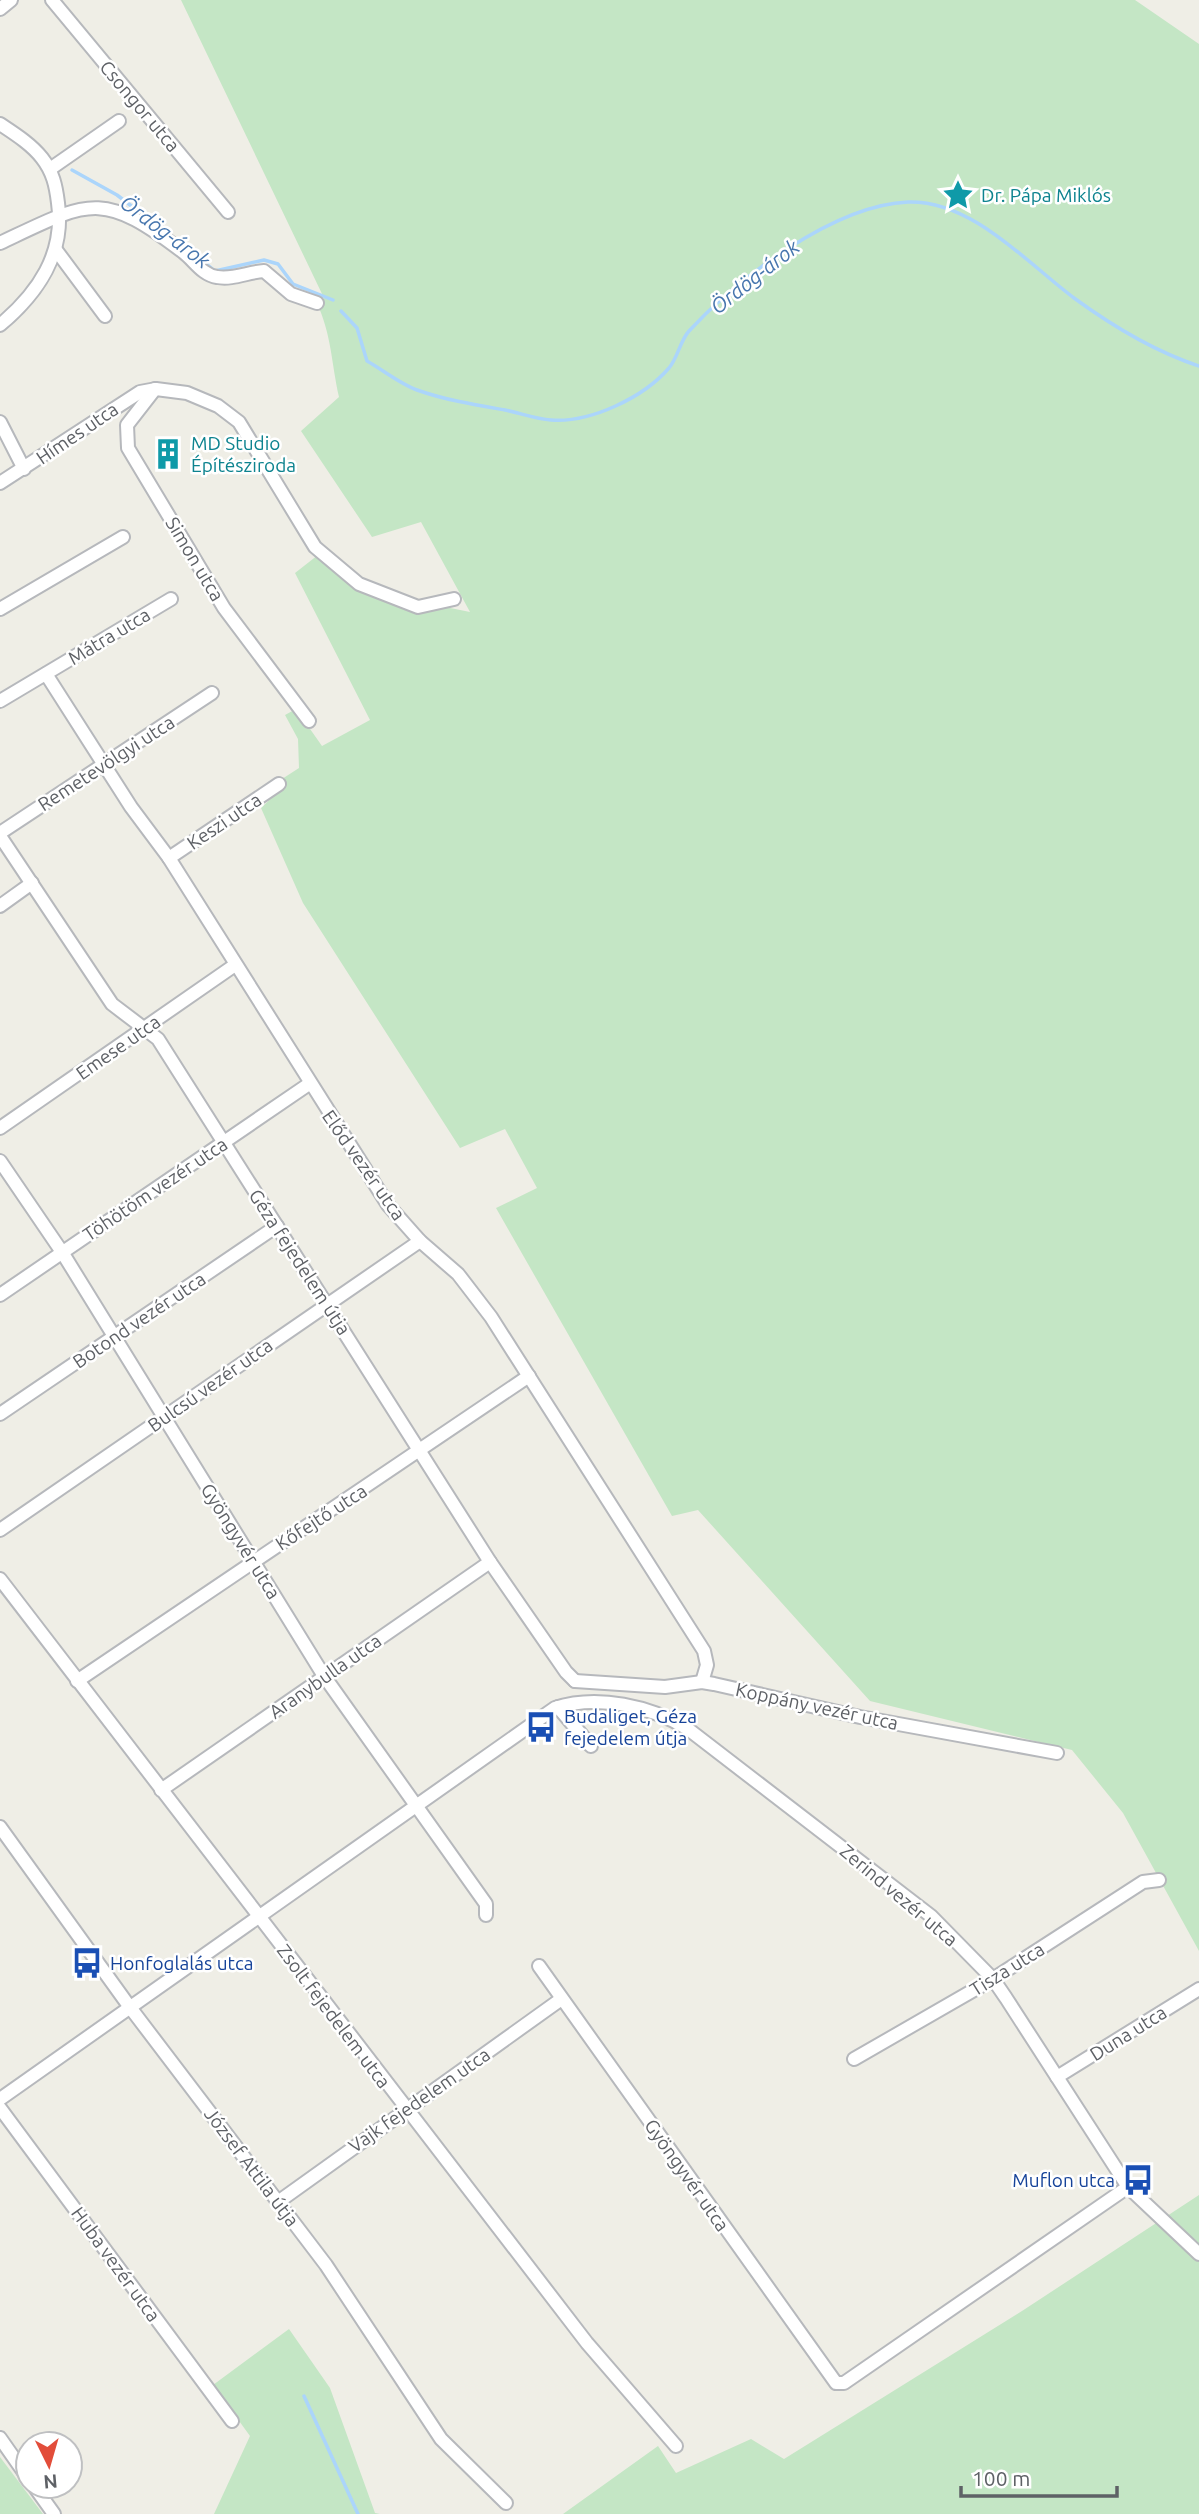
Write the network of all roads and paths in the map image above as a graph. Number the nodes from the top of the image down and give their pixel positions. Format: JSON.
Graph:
{"nodes":[{"id":1,"x":11,"y":0,"type":"edge"},
{"id":2,"x":52,"y":0,"type":"edge"},
{"id":3,"x":0,"y":9,"type":"edge"},
{"id":4,"x":120,"y":121,"type":"dead end"},
{"id":5,"x":0,"y":124,"type":"edge"},
{"id":6,"x":50,"y":169,"type":"junction"},
{"id":7,"x":228,"y":212,"type":"dead end"},
{"id":8,"x":60,"y":215,"type":"junction"},
{"id":9,"x":0,"y":243,"type":"edge"},
{"id":10,"x":56,"y":250,"type":"junction"},
{"id":11,"x":317,"y":303,"type":"dead end"},
{"id":12,"x":105,"y":316,"type":"dead end"},
{"id":13,"x":0,"y":325,"type":"edge"},
{"id":14,"x":156,"y":389,"type":"junction"},
{"id":15,"x":0,"y":422,"type":"edge"},
{"id":16,"x":24,"y":469,"type":"junction"},
{"id":17,"x":0,"y":483,"type":"edge"},
{"id":18,"x":123,"y":537,"type":"dead end"},
{"id":19,"x":171,"y":598,"type":"dead end"},
{"id":20,"x":454,"y":599,"type":"dead end"},
{"id":21,"x":0,"y":609,"type":"edge"},
{"id":22,"x":46,"y":674,"type":"junction"},
{"id":23,"x":212,"y":693,"type":"dead end"},
{"id":24,"x":0,"y":701,"type":"edge"},
{"id":25,"x":309,"y":721,"type":"dead end"},
{"id":26,"x":104,"y":764,"type":"junction"},
{"id":27,"x":279,"y":784,"type":"dead end"},
{"id":28,"x":0,"y":835,"type":"edge"},
{"id":29,"x":169,"y":858,"type":"junction"},
{"id":30,"x":32,"y":883,"type":"junction"},
{"id":31,"x":0,"y":906,"type":"edge"},
{"id":32,"x":235,"y":965,"type":"junction"},
{"id":33,"x":145,"y":1028,"type":"junction"},
{"id":34,"x":309,"y":1084,"type":"junction"},
{"id":35,"x":0,"y":1128,"type":"edge"},
{"id":36,"x":224,"y":1143,"type":"junction"},
{"id":37,"x":0,"y":1161,"type":"edge"},
{"id":38,"x":277,"y":1226,"type":"junction"},
{"id":39,"x":420,"y":1241,"type":"junction"},
{"id":40,"x":62,"y":1252,"type":"junction"},
{"id":41,"x":0,"y":1295,"type":"edge"},
{"id":42,"x":326,"y":1304,"type":"junction"},
{"id":43,"x":115,"y":1336,"type":"junction"},
{"id":44,"x":529,"y":1376,"type":"junction"},
{"id":45,"x":0,"y":1414,"type":"edge"},
{"id":46,"x":165,"y":1417,"type":"junction"},
{"id":47,"x":422,"y":1451,"type":"junction"},
{"id":48,"x":0,"y":1530,"type":"edge"},
{"id":49,"x":254,"y":1562,"type":"junction"},
{"id":50,"x":490,"y":1562,"type":"junction"},
{"id":51,"x":0,"y":1579,"type":"edge"},
{"id":52,"x":324,"y":1676,"type":"junction"},
{"id":53,"x":77,"y":1681,"type":"junction"},
{"id":54,"x":576,"y":1681,"type":"junction"},
{"id":55,"x":702,"y":1682,"type":"junction"},
{"id":56,"x":574,"y":1704,"type":"junction"},
{"id":57,"x":558,"y":1707,"type":"junction"},
{"id":58,"x":591,"y":1746,"type":"dead end"},
{"id":59,"x":1056,"y":1753,"type":"dead end"},
{"id":60,"x":161,"y":1790,"type":"junction"},
{"id":61,"x":415,"y":1805,"type":"junction"},
{"id":62,"x":0,"y":1828,"type":"edge"},
{"id":63,"x":1159,"y":1880,"type":"dead end"},
{"id":64,"x":258,"y":1915,"type":"junction"},
{"id":65,"x":486,"y":1915,"type":"dead end"},
{"id":66,"x":539,"y":1966,"type":"dead end"},
{"id":67,"x":993,"y":1979,"type":"junction"},
{"id":68,"x":1199,"y":1989,"type":"edge"},
{"id":69,"x":560,"y":2000,"type":"junction"},
{"id":70,"x":129,"y":2006,"type":"junction"},
{"id":71,"x":854,"y":2059,"type":"dead end"},
{"id":72,"x":1057,"y":2077,"type":"junction"},
{"id":73,"x":0,"y":2099,"type":"edge"},
{"id":74,"x":0,"y":2108,"type":"edge"},
{"id":75,"x":406,"y":2109,"type":"junction"},
{"id":76,"x":1129,"y":2187,"type":"junction"},
{"id":77,"x":278,"y":2202,"type":"junction"},
{"id":78,"x":1199,"y":2254,"type":"edge"},
{"id":79,"x":232,"y":2421,"type":"dead end"},
{"id":80,"x":0,"y":2438,"type":"edge"},
{"id":81,"x":676,"y":2446,"type":"dead end"},
{"id":82,"x":14,"y":2458,"type":"edge"},
{"id":83,"x":506,"y":2503,"type":"dead end"}],
"edges":[{"from":1,"to":3,"type":"street"},
{"from":2,"to":7,"type":"street","name":"Csongor utca"},
{"from":4,"to":6,"type":"street"},
{"from":5,"to":6,"type":"street"},
{"from":6,"to":8,"type":"street"},
{"from":8,"to":9,"type":"street"},
{"from":8,"to":10,"type":"street"},
{"from":8,"to":11,"type":"street"},
{"from":10,"to":12,"type":"street"},
{"from":10,"to":13,"type":"street"},
{"from":14,"to":16,"type":"street","name":"Hímes utca"},
{"from":14,"to":20,"type":"street"},
{"from":14,"to":25,"type":"street","name":"Simon utca"},
{"from":15,"to":16,"type":"street"},
{"from":16,"to":17,"type":"street","name":"Hímes utca"},
{"from":18,"to":21,"type":"street"},
{"from":19,"to":22,"type":"street","name":"Mátra utca"},
{"from":22,"to":24,"type":"street","name":"Mátra utca"},
{"from":22,"to":26,"type":"street","name":"Előd vezér utca"},
{"from":23,"to":26,"type":"street","name":"Remetevölgyi utca"},
{"from":26,"to":28,"type":"street","name":"Remetevölgyi utca"},
{"from":26,"to":29,"type":"street","name":"Előd vezér utca"},
{"from":27,"to":29,"type":"street","name":"Keszi utca"},
{"from":28,"to":30,"type":"street","name":"Géza fejedelem útja"},
{"from":29,"to":32,"type":"street","name":"Előd vezér utca"},
{"from":30,"to":31,"type":"street"},
{"from":30,"to":33,"type":"street","name":"Géza fejedelem útja"},
{"from":32,"to":33,"type":"street","name":"Emese utca"},
{"from":32,"to":34,"type":"street","name":"Előd vezér utca"},
{"from":33,"to":35,"type":"street","name":"Emese utca"},
{"from":33,"to":36,"type":"street","name":"Géza fejedelem útja"},
{"from":34,"to":36,"type":"street","name":"Töhötöm vezér utca"},
{"from":34,"to":39,"type":"street","name":"Előd vezér utca"},
{"from":36,"to":38,"type":"street","name":"Géza fejedelem útja"},
{"from":36,"to":40,"type":"street","name":"Töhötöm vezér utca"},
{"from":37,"to":40,"type":"street","name":"Gyöngyvér utca"},
{"from":38,"to":42,"type":"street","name":"Géza fejedelem útja"},
{"from":38,"to":43,"type":"street","name":"Botond vezér utca"},
{"from":39,"to":42,"type":"street","name":"Bulcsú vezér utca"},
{"from":39,"to":44,"type":"street","name":"Előd vezér utca"},
{"from":40,"to":41,"type":"street","name":"Töhötöm vezér utca"},
{"from":40,"to":43,"type":"street","name":"Gyöngyvér utca"},
{"from":42,"to":46,"type":"street","name":"Bulcsú vezér utca"},
{"from":42,"to":47,"type":"street","name":"Géza fejedelem útja"},
{"from":43,"to":45,"type":"street","name":"Botond vezér utca"},
{"from":43,"to":46,"type":"street","name":"Gyöngyvér utca"},
{"from":44,"to":47,"type":"street","name":"Kőfejtő utca"},
{"from":44,"to":55,"type":"street","name":"Előd vezér utca"},
{"from":46,"to":48,"type":"street","name":"Bulcsú vezér utca"},
{"from":46,"to":49,"type":"street","name":"Gyöngyvér utca"},
{"from":47,"to":49,"type":"street","name":"Kőfejtő utca"},
{"from":47,"to":50,"type":"street","name":"Géza fejedelem útja"},
{"from":49,"to":52,"type":"street","name":"Gyöngyvér utca"},
{"from":49,"to":53,"type":"street","name":"Kőfejtő utca"},
{"from":50,"to":52,"type":"street","name":"Aranybulla utca"},
{"from":50,"to":54,"type":"street","name":"Géza fejedelem útja"},
{"from":51,"to":53,"type":"street","name":"Zsolt fejedelem utca"},
{"from":52,"to":60,"type":"street","name":"Aranybulla utca"},
{"from":52,"to":61,"type":"street","name":"Gyöngyvér utca"},
{"from":53,"to":60,"type":"street","name":"Zsolt fejedelem utca"},
{"from":54,"to":55,"type":"street","name":"Koppány vezér utca"},
{"from":54,"to":56,"type":"street"},
{"from":55,"to":59,"type":"street","name":"Koppány vezér utca"},
{"from":56,"to":57,"type":"street"},
{"from":56,"to":67,"type":"street","name":"Zerind vezér utca"},
{"from":57,"to":58,"type":"street"},
{"from":57,"to":61,"type":"street"},
{"from":60,"to":64,"type":"street","name":"Zsolt fejedelem utca"},
{"from":61,"to":64,"type":"street"},
{"from":61,"to":65,"type":"street","name":"Gyöngyvér utca"},
{"from":62,"to":70,"type":"street","name":"József Attila útja"},
{"from":63,"to":67,"type":"street","name":"Tisza utca"},
{"from":64,"to":70,"type":"street"},
{"from":64,"to":75,"type":"street","name":"Zsolt fejedelem utca"},
{"from":66,"to":69,"type":"street","name":"Gyöngyvér utca"},
{"from":67,"to":71,"type":"street","name":"Tisza utca"},
{"from":67,"to":72,"type":"street","name":"Zerind vezér utca"},
{"from":68,"to":72,"type":"street","name":"Duna utca"},
{"from":69,"to":75,"type":"street","name":"Vajk fejedelem utca"},
{"from":69,"to":76,"type":"street","name":"Gyöngyvér utca"},
{"from":70,"to":73,"type":"street"},
{"from":70,"to":77,"type":"street","name":"József Attila útja"},
{"from":72,"to":76,"type":"street","name":"Zerind vezér utca"},
{"from":74,"to":79,"type":"street","name":"Huba vezér utca"},
{"from":75,"to":77,"type":"street","name":"Vajk fejedelem utca"},
{"from":75,"to":81,"type":"street","name":"Zsolt fejedelem utca"},
{"from":76,"to":78,"type":"street","name":"Zerind vezér utca"},
{"from":77,"to":83,"type":"street","name":"József Attila útja"},
{"from":80,"to":82,"type":"street"}]}
